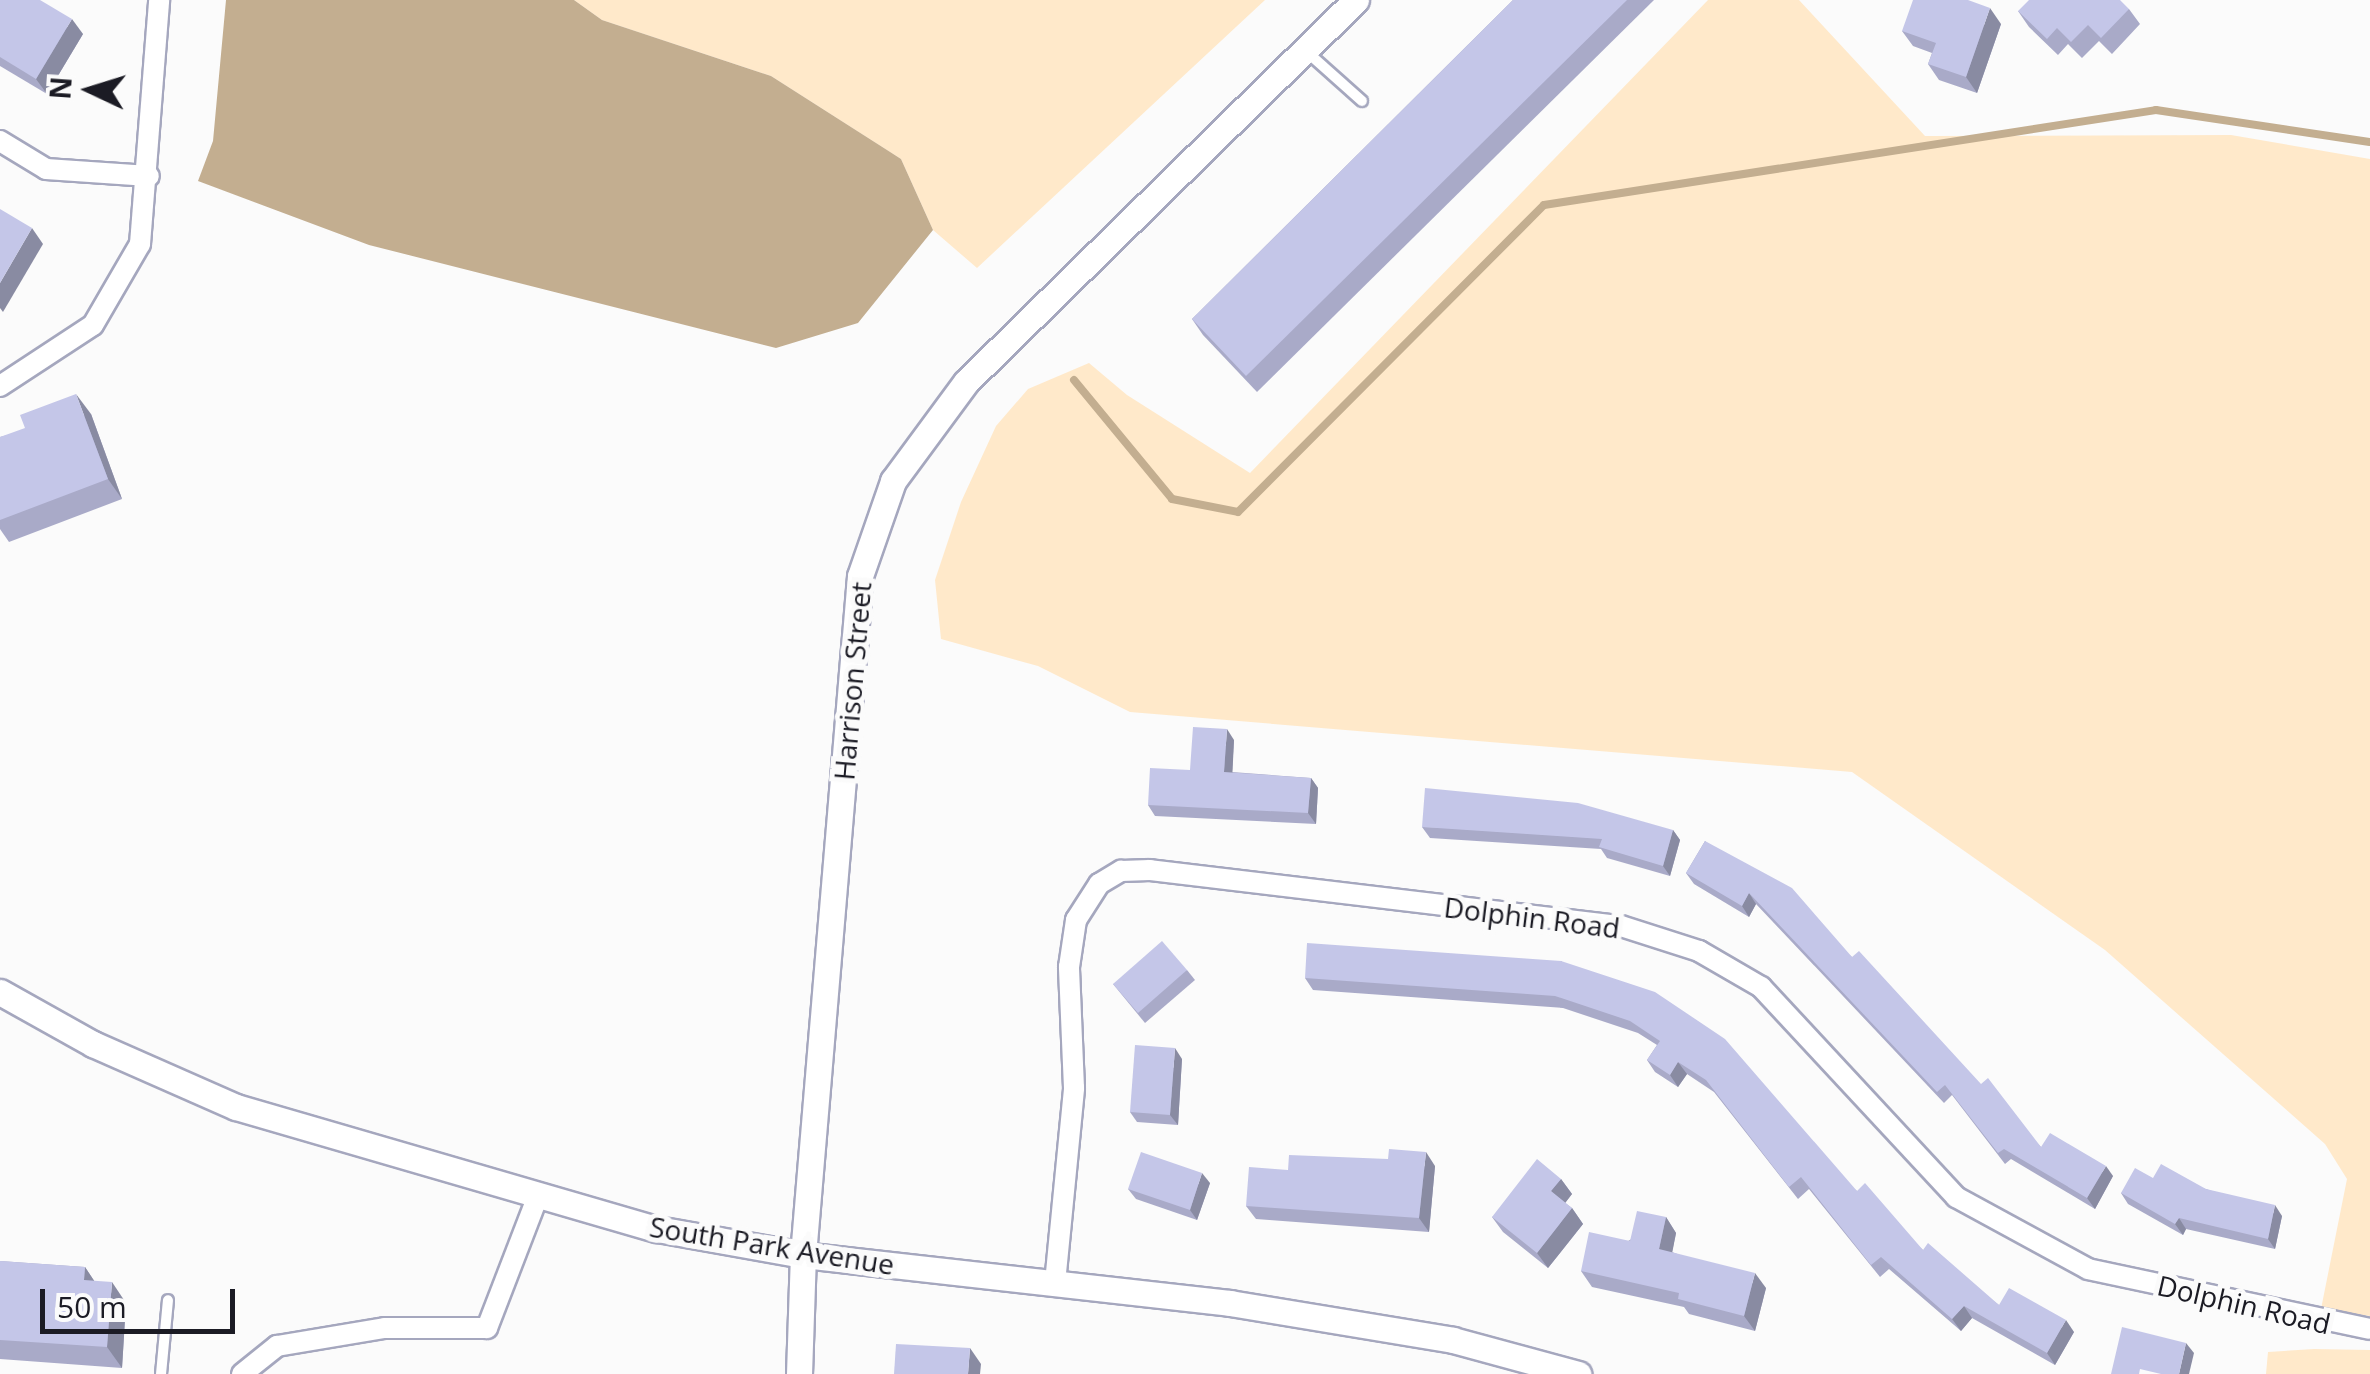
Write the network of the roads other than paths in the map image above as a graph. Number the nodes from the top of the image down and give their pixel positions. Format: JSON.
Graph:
{"nodes":[{"id":1,"x":159,"y":0,"type":"edge"},
{"id":2,"x":1356,"y":0,"type":"edge"},
{"id":3,"x":1305,"y":50,"type":"junction"},
{"id":4,"x":1362,"y":101,"type":"dead end"},
{"id":5,"x":0,"y":141,"type":"edge"},
{"id":6,"x":148,"y":176,"type":"junction"},
{"id":7,"x":0,"y":386,"type":"edge"},
{"id":8,"x":0,"y":992,"type":"edge"},
{"id":9,"x":538,"y":1196,"type":"junction"},
{"id":10,"x":803,"y":1255,"type":"junction"},
{"id":11,"x":1055,"y":1283,"type":"junction"},
{"id":12,"x":168,"y":1300,"type":"dead end"},
{"id":13,"x":2370,"y":1329,"type":"edge"},
{"id":14,"x":162,"y":1374,"type":"edge"},
{"id":15,"x":242,"y":1374,"type":"edge"},
{"id":16,"x":799,"y":1374,"type":"edge"},
{"id":17,"x":1578,"y":1374,"type":"edge"}],
"edges":[{"from":1,"to":6,"type":"street"},
{"from":2,"to":3,"type":"street","name":"Harrison Street"},
{"from":3,"to":4,"type":"lane"},
{"from":3,"to":10,"type":"street","name":"Harrison Street"},
{"from":5,"to":6,"type":"street"},
{"from":6,"to":7,"type":"street"},
{"from":8,"to":9,"type":"street","name":"South Park Avenue"},
{"from":9,"to":10,"type":"street","name":"South Park Avenue"},
{"from":9,"to":15,"type":"street"},
{"from":10,"to":11,"type":"street","name":"South Park Avenue"},
{"from":10,"to":16,"type":"street","name":"Harrison Street"},
{"from":11,"to":13,"type":"street","name":"Dolphin Road"},
{"from":11,"to":17,"type":"street","name":"South Park Avenue"},
{"from":12,"to":14,"type":"lane"}]}
